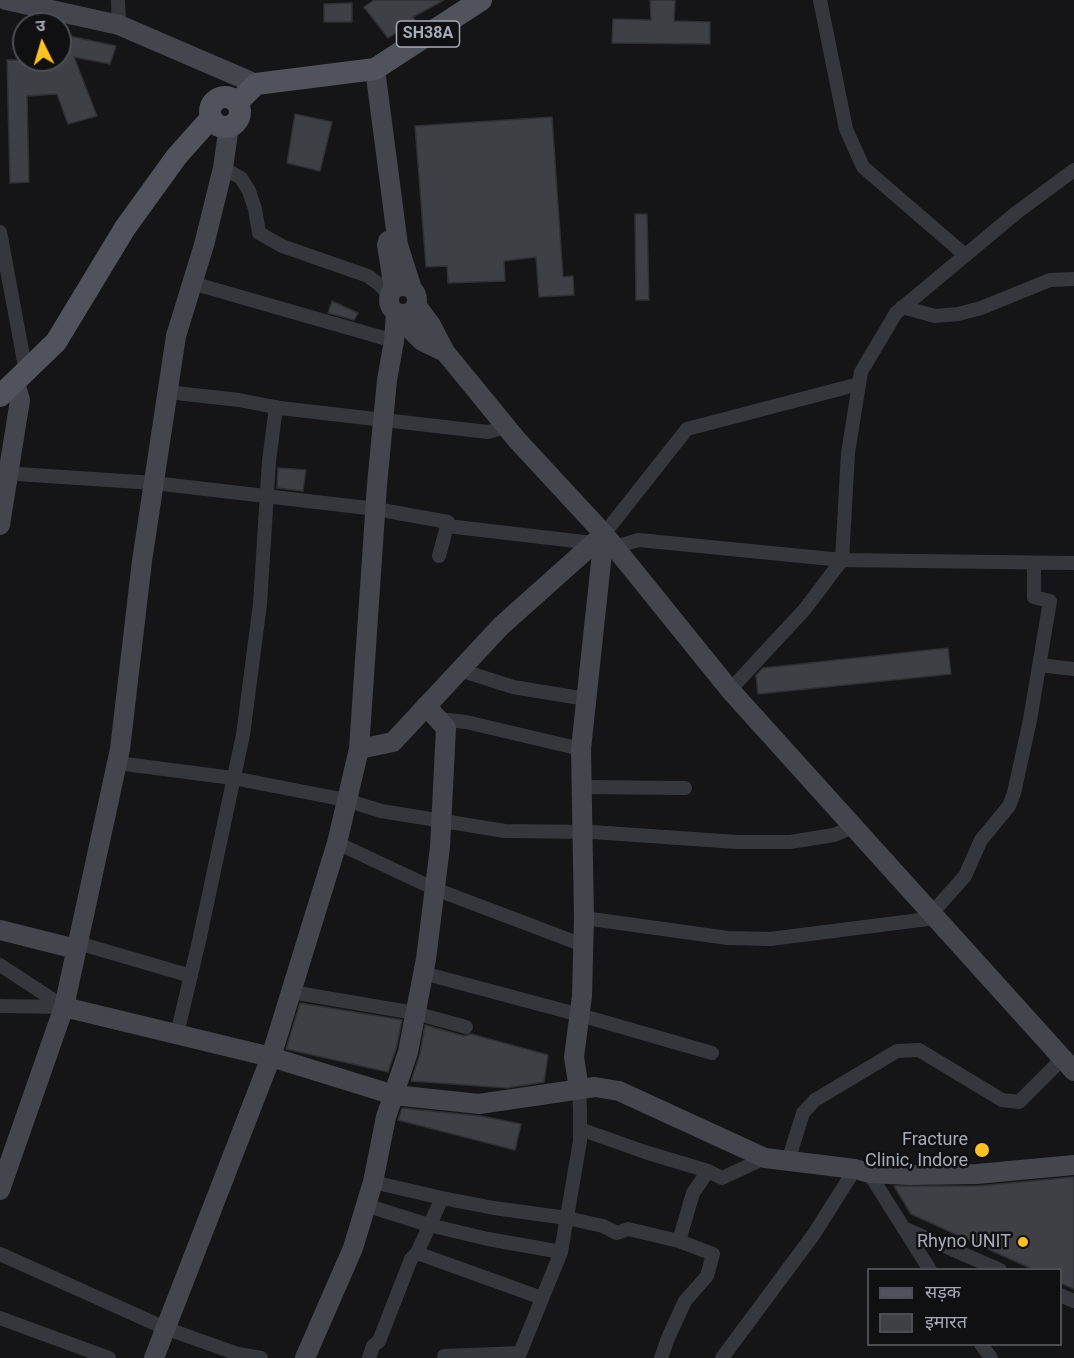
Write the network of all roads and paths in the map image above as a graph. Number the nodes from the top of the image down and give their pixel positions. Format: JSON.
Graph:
{"nodes":[{"id":1,"x":6,"y":0,"type":"edge"},
{"id":2,"x":118,"y":0,"type":"edge"},
{"id":3,"x":481,"y":0,"type":"edge"},
{"id":4,"x":820,"y":0,"type":"edge"},
{"id":5,"x":119,"y":25,"type":"junction"},
{"id":6,"x":375,"y":69,"type":"junction"},
{"id":7,"x":256,"y":84,"type":"junction"},
{"id":8,"x":220,"y":122,"type":"junction"},
{"id":9,"x":223,"y":168,"type":"junction"},
{"id":10,"x":1074,"y":171,"type":"edge"},
{"id":11,"x":0,"y":232,"type":"edge"},
{"id":12,"x":966,"y":255,"type":"junction"},
{"id":13,"x":1074,"y":279,"type":"edge"},
{"id":14,"x":192,"y":283,"type":"junction"},
{"id":15,"x":402,"y":301,"type":"junction"},
{"id":16,"x":902,"y":308,"type":"junction"},
{"id":17,"x":394,"y":341,"type":"junction"},
{"id":18,"x":14,"y":384,"type":"edge"},
{"id":19,"x":859,"y":384,"type":"junction"},
{"id":20,"x":167,"y":392,"type":"junction"},
{"id":21,"x":276,"y":407,"type":"junction"},
{"id":22,"x":383,"y":420,"type":"junction"},
{"id":23,"x":506,"y":427,"type":"junction"},
{"id":24,"x":4,"y":473,"type":"edge"},
{"id":25,"x":154,"y":483,"type":"junction"},
{"id":26,"x":267,"y":497,"type":"junction"},
{"id":27,"x":376,"y":509,"type":"junction"},
{"id":28,"x":448,"y":522,"type":"dead end"},
{"id":29,"x":0,"y":525,"type":"edge"},
{"id":30,"x":604,"y":541,"type":"junction"},
{"id":31,"x":439,"y":556,"type":"dead end"},
{"id":32,"x":842,"y":560,"type":"junction"},
{"id":33,"x":1034,"y":563,"type":"junction"},
{"id":34,"x":1074,"y":563,"type":"edge"},
{"id":35,"x":1040,"y":665,"type":"junction"},
{"id":36,"x":1074,"y":669,"type":"edge"},
{"id":37,"x":460,"y":670,"type":"junction"},
{"id":38,"x":730,"y":690,"type":"junction"},
{"id":39,"x":586,"y":699,"type":"junction"},
{"id":40,"x":432,"y":712,"type":"junction"},
{"id":41,"x":359,"y":748,"type":"junction"},
{"id":42,"x":581,"y":749,"type":"junction"},
{"id":43,"x":117,"y":763,"type":"junction"},
{"id":44,"x":233,"y":778,"type":"junction"},
{"id":45,"x":582,"y":787,"type":"junction"},
{"id":46,"x":685,"y":788,"type":"dead end"},
{"id":47,"x":346,"y":801,"type":"junction"},
{"id":48,"x":441,"y":821,"type":"junction"},
{"id":49,"x":853,"y":827,"type":"junction"},
{"id":50,"x":583,"y":832,"type":"junction"},
{"id":51,"x":337,"y":843,"type":"junction"},
{"id":52,"x":435,"y":889,"type":"junction"},
{"id":53,"x":934,"y":916,"type":"junction"},
{"id":54,"x":584,"y":918,"type":"junction"},
{"id":55,"x":0,"y":930,"type":"edge"},
{"id":56,"x":583,"y":945,"type":"junction"},
{"id":57,"x":77,"y":946,"type":"junction"},
{"id":58,"x":0,"y":965,"type":"edge"},
{"id":59,"x":423,"y":973,"type":"junction"},
{"id":60,"x":191,"y":976,"type":"junction"},
{"id":61,"x":291,"y":992,"type":"junction"},
{"id":62,"x":0,"y":1006,"type":"edge"},
{"id":63,"x":64,"y":1007,"type":"junction"},
{"id":64,"x":415,"y":1013,"type":"junction"},
{"id":65,"x":580,"y":1015,"type":"junction"},
{"id":66,"x":466,"y":1027,"type":"dead end"},
{"id":67,"x":177,"y":1034,"type":"junction"},
{"id":68,"x":712,"y":1053,"type":"dead end"},
{"id":69,"x":270,"y":1057,"type":"junction"},
{"id":70,"x":1068,"y":1064,"type":"edge"},
{"id":71,"x":579,"y":1089,"type":"junction"},
{"id":72,"x":394,"y":1095,"type":"junction"},
{"id":73,"x":580,"y":1129,"type":"junction"},
{"id":74,"x":765,"y":1158,"type":"junction"},
{"id":75,"x":788,"y":1161,"type":"junction"},
{"id":76,"x":1074,"y":1165,"type":"edge"},
{"id":77,"x":862,"y":1171,"type":"junction"},
{"id":78,"x":708,"y":1172,"type":"junction"},
{"id":79,"x":373,"y":1182,"type":"junction"},
{"id":80,"x":0,"y":1190,"type":"edge"},
{"id":81,"x":442,"y":1198,"type":"junction"},
{"id":82,"x":365,"y":1205,"type":"junction"},
{"id":83,"x":567,"y":1218,"type":"junction"},
{"id":84,"x":429,"y":1225,"type":"junction"},
{"id":85,"x":903,"y":1228,"type":"junction"},
{"id":86,"x":679,"y":1241,"type":"junction"},
{"id":87,"x":561,"y":1252,"type":"junction"},
{"id":88,"x":417,"y":1253,"type":"junction"},
{"id":89,"x":0,"y":1254,"type":"edge"},
{"id":90,"x":929,"y":1268,"type":"edge"},
{"id":91,"x":998,"y":1268,"type":"edge"},
{"id":92,"x":542,"y":1298,"type":"junction"},
{"id":93,"x":0,"y":1318,"type":"edge"},
{"id":94,"x":165,"y":1328,"type":"junction"},
{"id":95,"x":444,"y":1356,"type":"dead end"},
{"id":96,"x":109,"y":1358,"type":"edge"},
{"id":97,"x":154,"y":1358,"type":"edge"},
{"id":98,"x":261,"y":1358,"type":"edge"},
{"id":99,"x":305,"y":1358,"type":"edge"},
{"id":100,"x":369,"y":1358,"type":"edge"},
{"id":101,"x":661,"y":1358,"type":"edge"},
{"id":102,"x":722,"y":1358,"type":"edge"}],
"edges":[{"from":1,"to":5,"type":"street"},
{"from":2,"to":5,"type":"street"},
{"from":3,"to":6,"type":"main road","number":"SH38A"},
{"from":4,"to":12,"type":"street"},
{"from":5,"to":7,"type":"street"},
{"from":6,"to":7,"type":"main road"},
{"from":6,"to":15,"type":"street"},
{"from":7,"to":8,"type":"main road"},
{"from":8,"to":9,"type":"street"},
{"from":8,"to":18,"type":"main road"},
{"from":9,"to":14,"type":"street"},
{"from":9,"to":15,"type":"street"},
{"from":10,"to":12,"type":"street"},
{"from":11,"to":18,"type":"street"},
{"from":12,"to":16,"type":"street"},
{"from":13,"to":16,"type":"street"},
{"from":14,"to":17,"type":"street"},
{"from":14,"to":20,"type":"street"},
{"from":15,"to":17,"type":"street"},
{"from":15,"to":23,"type":"street"},
{"from":16,"to":19,"type":"street"},
{"from":17,"to":22,"type":"street"},
{"from":18,"to":24,"type":"street"},
{"from":19,"to":30,"type":"street"},
{"from":19,"to":32,"type":"street"},
{"from":20,"to":21,"type":"street"},
{"from":20,"to":25,"type":"street"},
{"from":21,"to":22,"type":"street"},
{"from":21,"to":26,"type":"street"},
{"from":22,"to":23,"type":"street"},
{"from":22,"to":27,"type":"street"},
{"from":23,"to":30,"type":"street"},
{"from":24,"to":25,"type":"street"},
{"from":24,"to":29,"type":"street"},
{"from":25,"to":26,"type":"street"},
{"from":25,"to":43,"type":"street"},
{"from":26,"to":27,"type":"street"},
{"from":26,"to":44,"type":"street"},
{"from":27,"to":28,"type":"street"},
{"from":27,"to":41,"type":"street"},
{"from":30,"to":31,"type":"street"},
{"from":30,"to":32,"type":"street"},
{"from":30,"to":37,"type":"street"},
{"from":30,"to":38,"type":"street"},
{"from":30,"to":39,"type":"street"},
{"from":32,"to":33,"type":"street"},
{"from":32,"to":38,"type":"street"},
{"from":33,"to":34,"type":"street"},
{"from":33,"to":35,"type":"street"},
{"from":35,"to":36,"type":"street"},
{"from":35,"to":53,"type":"street"},
{"from":37,"to":39,"type":"street"},
{"from":37,"to":40,"type":"street"},
{"from":38,"to":49,"type":"street"},
{"from":39,"to":42,"type":"street"},
{"from":40,"to":41,"type":"street"},
{"from":40,"to":42,"type":"street"},
{"from":40,"to":48,"type":"street"},
{"from":41,"to":47,"type":"street"},
{"from":42,"to":45,"type":"street"},
{"from":43,"to":44,"type":"street"},
{"from":43,"to":57,"type":"street"},
{"from":44,"to":47,"type":"street"},
{"from":44,"to":60,"type":"street"},
{"from":45,"to":46,"type":"street"},
{"from":45,"to":50,"type":"street"},
{"from":47,"to":48,"type":"street"},
{"from":47,"to":51,"type":"street"},
{"from":48,"to":50,"type":"street"},
{"from":48,"to":52,"type":"street"},
{"from":49,"to":50,"type":"street"},
{"from":49,"to":53,"type":"street"},
{"from":50,"to":54,"type":"street"},
{"from":51,"to":52,"type":"street"},
{"from":51,"to":61,"type":"street"},
{"from":52,"to":56,"type":"street"},
{"from":52,"to":59,"type":"street"},
{"from":53,"to":54,"type":"street"},
{"from":53,"to":70,"type":"street"},
{"from":54,"to":56,"type":"street"},
{"from":55,"to":57,"type":"street"},
{"from":56,"to":65,"type":"street"},
{"from":57,"to":60,"type":"street"},
{"from":57,"to":63,"type":"street"},
{"from":58,"to":63,"type":"street"},
{"from":59,"to":64,"type":"street"},
{"from":59,"to":65,"type":"street"},
{"from":60,"to":67,"type":"street"},
{"from":61,"to":64,"type":"street"},
{"from":61,"to":69,"type":"street"},
{"from":62,"to":63,"type":"street"},
{"from":63,"to":67,"type":"street"},
{"from":63,"to":80,"type":"street"},
{"from":64,"to":66,"type":"street"},
{"from":64,"to":72,"type":"street"},
{"from":65,"to":68,"type":"street"},
{"from":65,"to":71,"type":"street"},
{"from":67,"to":69,"type":"street"},
{"from":69,"to":72,"type":"street"},
{"from":69,"to":94,"type":"street"},
{"from":70,"to":75,"type":"street"},
{"from":71,"to":72,"type":"street"},
{"from":71,"to":73,"type":"street"},
{"from":71,"to":74,"type":"street"},
{"from":72,"to":79,"type":"street"},
{"from":73,"to":78,"type":"street"},
{"from":73,"to":83,"type":"street"},
{"from":74,"to":75,"type":"street"},
{"from":74,"to":78,"type":"street"},
{"from":75,"to":77,"type":"street"},
{"from":76,"to":77,"type":"street"},
{"from":77,"to":85,"type":"street"},
{"from":77,"to":102,"type":"street"},
{"from":78,"to":86,"type":"street"},
{"from":79,"to":81,"type":"street"},
{"from":79,"to":82,"type":"street"},
{"from":81,"to":83,"type":"street"},
{"from":81,"to":84,"type":"street"},
{"from":82,"to":84,"type":"street"},
{"from":82,"to":99,"type":"street"},
{"from":83,"to":86,"type":"street"},
{"from":83,"to":87,"type":"street"},
{"from":84,"to":87,"type":"street"},
{"from":84,"to":88,"type":"street"},
{"from":85,"to":90,"type":"street"},
{"from":85,"to":91,"type":"street"},
{"from":86,"to":101,"type":"street"},
{"from":87,"to":92,"type":"street"},
{"from":88,"to":92,"type":"street"},
{"from":88,"to":100,"type":"street"},
{"from":89,"to":94,"type":"street"},
{"from":92,"to":95,"type":"street"},
{"from":93,"to":96,"type":"street"},
{"from":94,"to":97,"type":"street"},
{"from":94,"to":98,"type":"street"}]}
